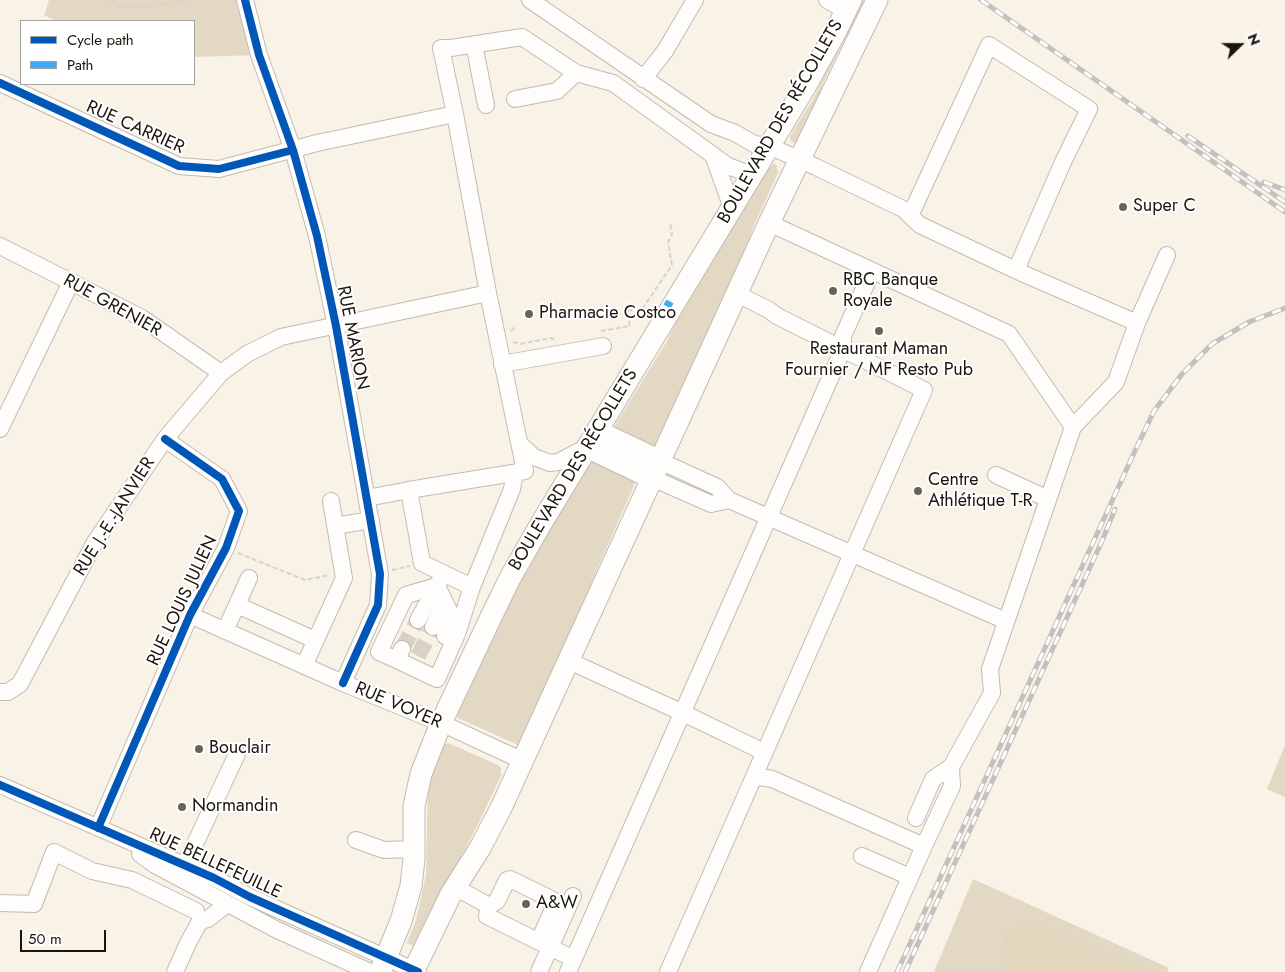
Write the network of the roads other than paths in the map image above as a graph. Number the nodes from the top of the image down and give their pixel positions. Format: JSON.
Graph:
{"nodes":[{"id":1,"x":245,"y":0,"type":"edge"},
{"id":2,"x":530,"y":0,"type":"edge"},
{"id":3,"x":695,"y":0,"type":"edge"},
{"id":4,"x":827,"y":0,"type":"edge"},
{"id":5,"x":877,"y":0,"type":"edge"},
{"id":6,"x":848,"y":5,"type":"edge"},
{"id":7,"x":474,"y":44,"type":"junction"},
{"id":8,"x":576,"y":73,"type":"junction"},
{"id":9,"x":643,"y":78,"type":"junction"},
{"id":10,"x":0,"y":83,"type":"edge"},
{"id":11,"x":515,"y":99,"type":"dead end"},
{"id":12,"x":486,"y":105,"type":"dead end"},
{"id":13,"x":455,"y":114,"type":"junction"},
{"id":14,"x":769,"y":146,"type":"junction"},
{"id":15,"x":294,"y":150,"type":"junction"},
{"id":16,"x":713,"y":155,"type":"junction"},
{"id":17,"x":799,"y":160,"type":"junction"},
{"id":18,"x":752,"y":175,"type":"junction"},
{"id":19,"x":732,"y":208,"type":"junction"},
{"id":20,"x":910,"y":216,"type":"junction"},
{"id":21,"x":769,"y":223,"type":"junction"},
{"id":22,"x":0,"y":246,"type":"edge"},
{"id":23,"x":1167,"y":255,"type":"dead end"},
{"id":24,"x":1016,"y":270,"type":"junction"},
{"id":25,"x":872,"y":271,"type":"junction"},
{"id":26,"x":71,"y":282,"type":"junction"},
{"id":27,"x":488,"y":293,"type":"junction"},
{"id":28,"x":737,"y":294,"type":"junction"},
{"id":29,"x":1137,"y":323,"type":"junction"},
{"id":30,"x":336,"y":326,"type":"junction"},
{"id":31,"x":603,"y":346,"type":"dead end"},
{"id":32,"x":844,"y":349,"type":"junction"},
{"id":33,"x":502,"y":364,"type":"junction"},
{"id":34,"x":220,"y":373,"type":"junction"},
{"id":35,"x":1073,"y":428,"type":"junction"},
{"id":36,"x":0,"y":429,"type":"edge"},
{"id":37,"x":165,"y":439,"type":"junction"},
{"id":38,"x":592,"y":439,"type":"junction"},
{"id":39,"x":519,"y":443,"type":"junction"},
{"id":40,"x":656,"y":470,"type":"junction"},
{"id":41,"x":515,"y":473,"type":"junction"},
{"id":42,"x":996,"y":475,"type":"dead end"},
{"id":43,"x":409,"y":490,"type":"junction"},
{"id":44,"x":367,"y":498,"type":"junction"},
{"id":45,"x":1048,"y":499,"type":"junction"},
{"id":46,"x":331,"y":501,"type":"dead end"},
{"id":47,"x":769,"y":518,"type":"junction"},
{"id":48,"x":371,"y":520,"type":"junction"},
{"id":49,"x":335,"y":526,"type":"junction"},
{"id":50,"x":851,"y":554,"type":"junction"},
{"id":51,"x":249,"y":578,"type":"dead end"},
{"id":52,"x":440,"y":580,"type":"junction"},
{"id":53,"x":472,"y":587,"type":"junction"},
{"id":54,"x":237,"y":605,"type":"junction"},
{"id":55,"x":190,"y":616,"type":"junction"},
{"id":56,"x":418,"y":620,"type":"tunnel mouth"},
{"id":57,"x":1006,"y":621,"type":"junction"},
{"id":58,"x":433,"y":627,"type":"tunnel mouth"},
{"id":59,"x":225,"y":631,"type":"junction"},
{"id":60,"x":316,"y":640,"type":"junction"},
{"id":61,"x":569,"y":661,"type":"junction"},
{"id":62,"x":304,"y":666,"type":"junction"},
{"id":63,"x":419,"y":666,"type":"junction"},
{"id":64,"x":343,"y":683,"type":"junction"},
{"id":65,"x":0,"y":692,"type":"edge"},
{"id":66,"x":683,"y":713,"type":"junction"},
{"id":67,"x":441,"y":723,"type":"junction"},
{"id":68,"x":764,"y":752,"type":"junction"},
{"id":69,"x":237,"y":754,"type":"dead end"},
{"id":70,"x":523,"y":761,"type":"junction"},
{"id":71,"x":951,"y":767,"type":"junction"},
{"id":72,"x":754,"y":776,"type":"junction"},
{"id":73,"x":0,"y":785,"type":"edge"},
{"id":74,"x":916,"y":818,"type":"dead end"},
{"id":75,"x":104,"y":831,"type":"junction"},
{"id":76,"x":356,"y":840,"type":"dead end"},
{"id":77,"x":924,"y":846,"type":"junction"},
{"id":78,"x":414,"y":849,"type":"junction"},
{"id":79,"x":862,"y":856,"type":"dead end"},
{"id":80,"x":182,"y":872,"type":"junction"},
{"id":81,"x":910,"y":877,"type":"junction"},
{"id":82,"x":210,"y":885,"type":"junction"},
{"id":83,"x":455,"y":887,"type":"junction"},
{"id":84,"x":574,"y":896,"type":"dead end"},
{"id":85,"x":0,"y":904,"type":"edge"},
{"id":86,"x":227,"y":904,"type":"junction"},
{"id":87,"x":489,"y":906,"type":"junction"},
{"id":88,"x":198,"y":916,"type":"junction"},
{"id":89,"x":545,"y":944,"type":"junction"},
{"id":90,"x":571,"y":965,"type":"edge"},
{"id":91,"x":379,"y":968,"type":"edge"},
{"id":92,"x":415,"y":971,"type":"edge"},
{"id":93,"x":175,"y":972,"type":"edge"},
{"id":94,"x":539,"y":972,"type":"edge"},
{"id":95,"x":668,"y":972,"type":"edge"},
{"id":96,"x":868,"y":972,"type":"edge"}],
"edges":[{"from":1,"to":15,"type":"street","name":"RUE MARION"},
{"from":2,"to":9,"type":"street"},
{"from":3,"to":9,"type":"street"},
{"from":4,"to":6,"type":"street"},
{"from":5,"to":17,"type":"main road","name":"BOULEVARD DES RÉCOLLETS"},
{"from":6,"to":14,"type":"main road","name":"BOULEVARD DES RÉCOLLETS"},
{"from":7,"to":8,"type":"street"},
{"from":7,"to":12,"type":"street"},
{"from":7,"to":13,"type":"street"},
{"from":8,"to":11,"type":"street"},
{"from":8,"to":16,"type":"street"},
{"from":9,"to":14,"type":"street"},
{"from":10,"to":15,"type":"street","name":"RUE CARRIER"},
{"from":13,"to":15,"type":"street","name":"RUE CARRIER"},
{"from":13,"to":27,"type":"street"},
{"from":14,"to":17,"type":"street"},
{"from":14,"to":18,"type":"main road","name":"BOULEVARD DES RÉCOLLETS"},
{"from":15,"to":30,"type":"street","name":"RUE MARION"},
{"from":16,"to":18,"type":"street"},
{"from":16,"to":19,"type":"street"},
{"from":17,"to":20,"type":"street"},
{"from":17,"to":21,"type":"main road","name":"BOULEVARD DES RÉCOLLETS"},
{"from":18,"to":19,"type":"main road","name":"BOULEVARD DES RÉCOLLETS"},
{"from":19,"to":38,"type":"main road","name":"BOULEVARD DES RÉCOLLETS"},
{"from":20,"to":24,"type":"street"},
{"from":20,"to":24,"type":"street"},
{"from":21,"to":25,"type":"street"},
{"from":21,"to":28,"type":"main road","name":"BOULEVARD DES RÉCOLLETS"},
{"from":22,"to":26,"type":"street","name":"RUE GRENIER"},
{"from":23,"to":29,"type":"street"},
{"from":24,"to":29,"type":"street"},
{"from":25,"to":32,"type":"street"},
{"from":25,"to":35,"type":"street"},
{"from":26,"to":34,"type":"street","name":"RUE GRENIER"},
{"from":26,"to":36,"type":"street"},
{"from":27,"to":30,"type":"street","name":"RUE J.-E.-JANVIER"},
{"from":27,"to":33,"type":"street"},
{"from":28,"to":32,"type":"street"},
{"from":28,"to":40,"type":"main road","name":"BOULEVARD DES RÉCOLLETS"},
{"from":29,"to":35,"type":"street"},
{"from":30,"to":34,"type":"street","name":"RUE J.-E.-JANVIER"},
{"from":30,"to":44,"type":"street","name":"RUE MARION"},
{"from":31,"to":33,"type":"street"},
{"from":32,"to":47,"type":"street"},
{"from":32,"to":50,"type":"street"},
{"from":33,"to":39,"type":"street"},
{"from":34,"to":37,"type":"street","name":"RUE J.-E.-JANVIER"},
{"from":35,"to":45,"type":"street"},
{"from":37,"to":55,"type":"street","name":"RUE LOUIS JULIEN"},
{"from":37,"to":65,"type":"street","name":"RUE J.-E.-JANVIER"},
{"from":38,"to":39,"type":"street"},
{"from":38,"to":40,"type":"main road"},
{"from":38,"to":67,"type":"main road","name":"BOULEVARD DES RÉCOLLETS"},
{"from":39,"to":41,"type":"street"},
{"from":40,"to":47,"type":"street"},
{"from":40,"to":61,"type":"main road","name":"BOULEVARD DES RÉCOLLETS"},
{"from":41,"to":43,"type":"street"},
{"from":41,"to":53,"type":"street"},
{"from":42,"to":45,"type":"street"},
{"from":43,"to":44,"type":"street"},
{"from":43,"to":52,"type":"street"},
{"from":44,"to":48,"type":"street","name":"RUE MARION"},
{"from":45,"to":57,"type":"street"},
{"from":46,"to":49,"type":"street"},
{"from":47,"to":50,"type":"street"},
{"from":47,"to":66,"type":"street"},
{"from":48,"to":49,"type":"street"},
{"from":48,"to":64,"type":"street","name":"RUE MARION"},
{"from":49,"to":60,"type":"street"},
{"from":50,"to":57,"type":"street"},
{"from":50,"to":68,"type":"street"},
{"from":51,"to":54,"type":"street"},
{"from":52,"to":53,"type":"street"},
{"from":52,"to":56,"type":"street"},
{"from":52,"to":58,"type":"street"},
{"from":52,"to":63,"type":"street"},
{"from":52,"to":63,"type":"street"},
{"from":53,"to":63,"type":"street"},
{"from":54,"to":59,"type":"street"},
{"from":54,"to":60,"type":"street"},
{"from":55,"to":59,"type":"street","name":"RUE VOYER"},
{"from":55,"to":75,"type":"street","name":"RUE LOUIS JULIEN"},
{"from":57,"to":71,"type":"street"},
{"from":59,"to":62,"type":"street","name":"RUE VOYER"},
{"from":60,"to":62,"type":"street"},
{"from":61,"to":66,"type":"street"},
{"from":61,"to":70,"type":"main road","name":"BOULEVARD DES RÉCOLLETS"},
{"from":62,"to":64,"type":"street","name":"RUE VOYER"},
{"from":64,"to":67,"type":"street","name":"RUE VOYER"},
{"from":66,"to":68,"type":"street"},
{"from":66,"to":90,"type":"street"},
{"from":67,"to":70,"type":"street","name":"RUE VOYER"},
{"from":67,"to":78,"type":"main road","name":"BOULEVARD DES RÉCOLLETS"},
{"from":68,"to":72,"type":"street"},
{"from":69,"to":80,"type":"street"},
{"from":70,"to":83,"type":"main road","name":"BOULEVARD DES RÉCOLLETS"},
{"from":71,"to":74,"type":"street"},
{"from":71,"to":77,"type":"street"},
{"from":72,"to":77,"type":"street"},
{"from":72,"to":95,"type":"street"},
{"from":73,"to":75,"type":"street","name":"RUE BELLEFEUILLE"},
{"from":75,"to":80,"type":"street","name":"RUE BELLEFEUILLE"},
{"from":76,"to":78,"type":"street"},
{"from":77,"to":81,"type":"street"},
{"from":78,"to":91,"type":"main road","name":"BOULEVARD DES RÉCOLLETS"},
{"from":79,"to":81,"type":"street"},
{"from":80,"to":82,"type":"street","name":"RUE BELLEFEUILLE"},
{"from":81,"to":96,"type":"street"},
{"from":82,"to":86,"type":"street","name":"RUE BELLEFEUILLE"},
{"from":82,"to":88,"type":"street"},
{"from":82,"to":91,"type":"street","name":"RUE BELLEFEUILLE"},
{"from":83,"to":87,"type":"street"},
{"from":83,"to":92,"type":"main road","name":"BOULEVARD DES RÉCOLLETS"},
{"from":84,"to":89,"type":"street"},
{"from":85,"to":88,"type":"street"},
{"from":86,"to":88,"type":"street"},
{"from":86,"to":91,"type":"street","name":"RUE BELLEFEUILLE"},
{"from":87,"to":89,"type":"street"},
{"from":87,"to":89,"type":"street"},
{"from":88,"to":93,"type":"street"},
{"from":89,"to":90,"type":"street"},
{"from":89,"to":94,"type":"street"},
{"from":91,"to":92,"type":"street","name":"RUE BELLEFEUILLE"}]}
